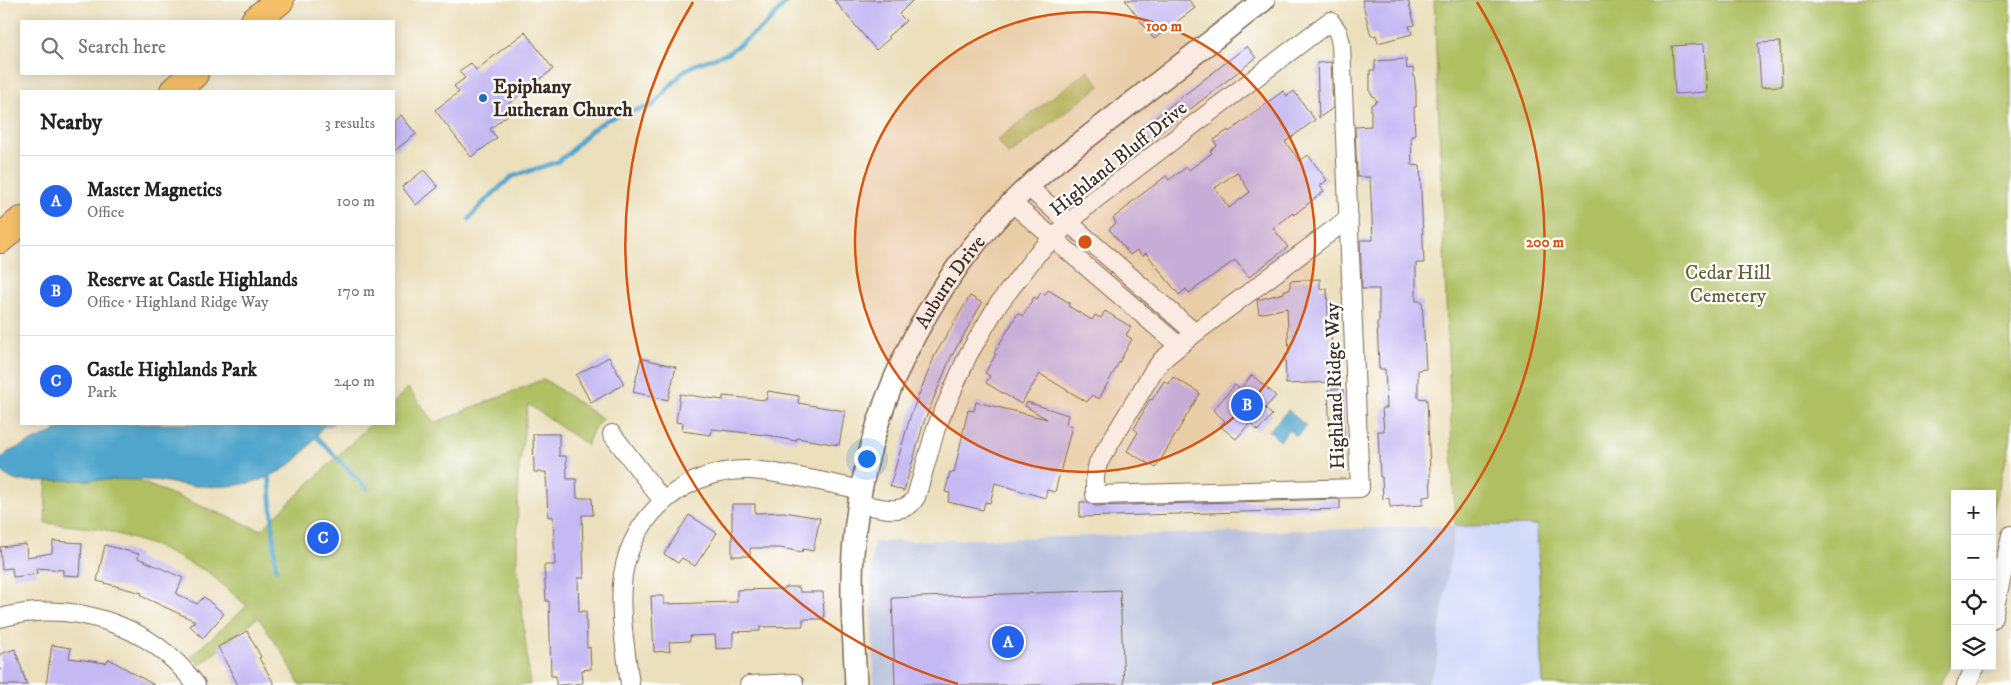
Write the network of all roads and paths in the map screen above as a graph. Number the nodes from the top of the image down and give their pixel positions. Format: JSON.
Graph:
{"nodes":[{"id":1,"x":280,"y":0,"type":"edge"},
{"id":2,"x":1264,"y":0,"type":"edge"},
{"id":3,"x":256,"y":20,"type":"edge"},
{"id":4,"x":1330,"y":20,"type":"joint"},
{"id":5,"x":193,"y":75,"type":"edge"},
{"id":6,"x":175,"y":90,"type":"edge"},
{"id":7,"x":1027,"y":186,"type":"junction"},
{"id":8,"x":1011,"y":202,"type":"junction"},
{"id":9,"x":1348,"y":218,"type":"junction"},
{"id":10,"x":20,"y":222,"type":"edge"},
{"id":11,"x":1068,"y":223,"type":"junction"},
{"id":12,"x":1053,"y":238,"type":"junction"},
{"id":13,"x":0,"y":239,"type":"edge"},
{"id":14,"x":1195,"y":333,"type":"junction"},
{"id":15,"x":1179,"y":346,"type":"junction"},
{"id":16,"x":612,"y":434,"type":"dead end"},
{"id":17,"x":861,"y":497,"type":"junction"},
{"id":18,"x":663,"y":501,"type":"junction"},
{"id":19,"x":2011,"y":535,"type":"edge"},
{"id":20,"x":1996,"y":602,"type":"edge"},
{"id":21,"x":0,"y":618,"type":"edge"},
{"id":22,"x":1974,"y":670,"type":"edge"},
{"id":23,"x":794,"y":684,"type":"dead end"},
{"id":24,"x":196,"y":685,"type":"edge"},
{"id":25,"x":630,"y":685,"type":"edge"},
{"id":26,"x":749,"y":685,"type":"edge"},
{"id":27,"x":856,"y":685,"type":"edge"},
{"id":28,"x":1966,"y":685,"type":"edge"}],
"edges":[{"from":1,"to":3,"type":"main road"},
{"from":2,"to":7,"type":"street","name":"Auburn Drive"},
{"from":4,"to":9,"type":"street","name":"Highland Ridge Way"},
{"from":4,"to":11,"type":"street","name":"Highland Bluff Drive"},
{"from":5,"to":6,"type":"main road"},
{"from":7,"to":8,"type":"street","name":"Auburn Drive"},
{"from":7,"to":11,"type":"street"},
{"from":8,"to":12,"type":"street"},
{"from":8,"to":17,"type":"street","name":"Auburn Drive"},
{"from":9,"to":14,"type":"street"},
{"from":9,"to":15,"type":"street","name":"Highland Ridge Way"},
{"from":10,"to":13,"type":"main road"},
{"from":11,"to":12,"type":"street","name":"Highland Bluff Drive"},
{"from":11,"to":14,"type":"street"},
{"from":12,"to":15,"type":"street"},
{"from":12,"to":17,"type":"street","name":"Highland Bluff Drive"},
{"from":14,"to":15,"type":"street"},
{"from":16,"to":18,"type":"street"},
{"from":17,"to":18,"type":"street"},
{"from":17,"to":27,"type":"street","name":"Auburn Drive"},
{"from":18,"to":25,"type":"street"},
{"from":19,"to":20,"type":"street"},
{"from":21,"to":24,"type":"street"},
{"from":22,"to":28,"type":"street"},
{"from":23,"to":26,"type":"street"}]}
